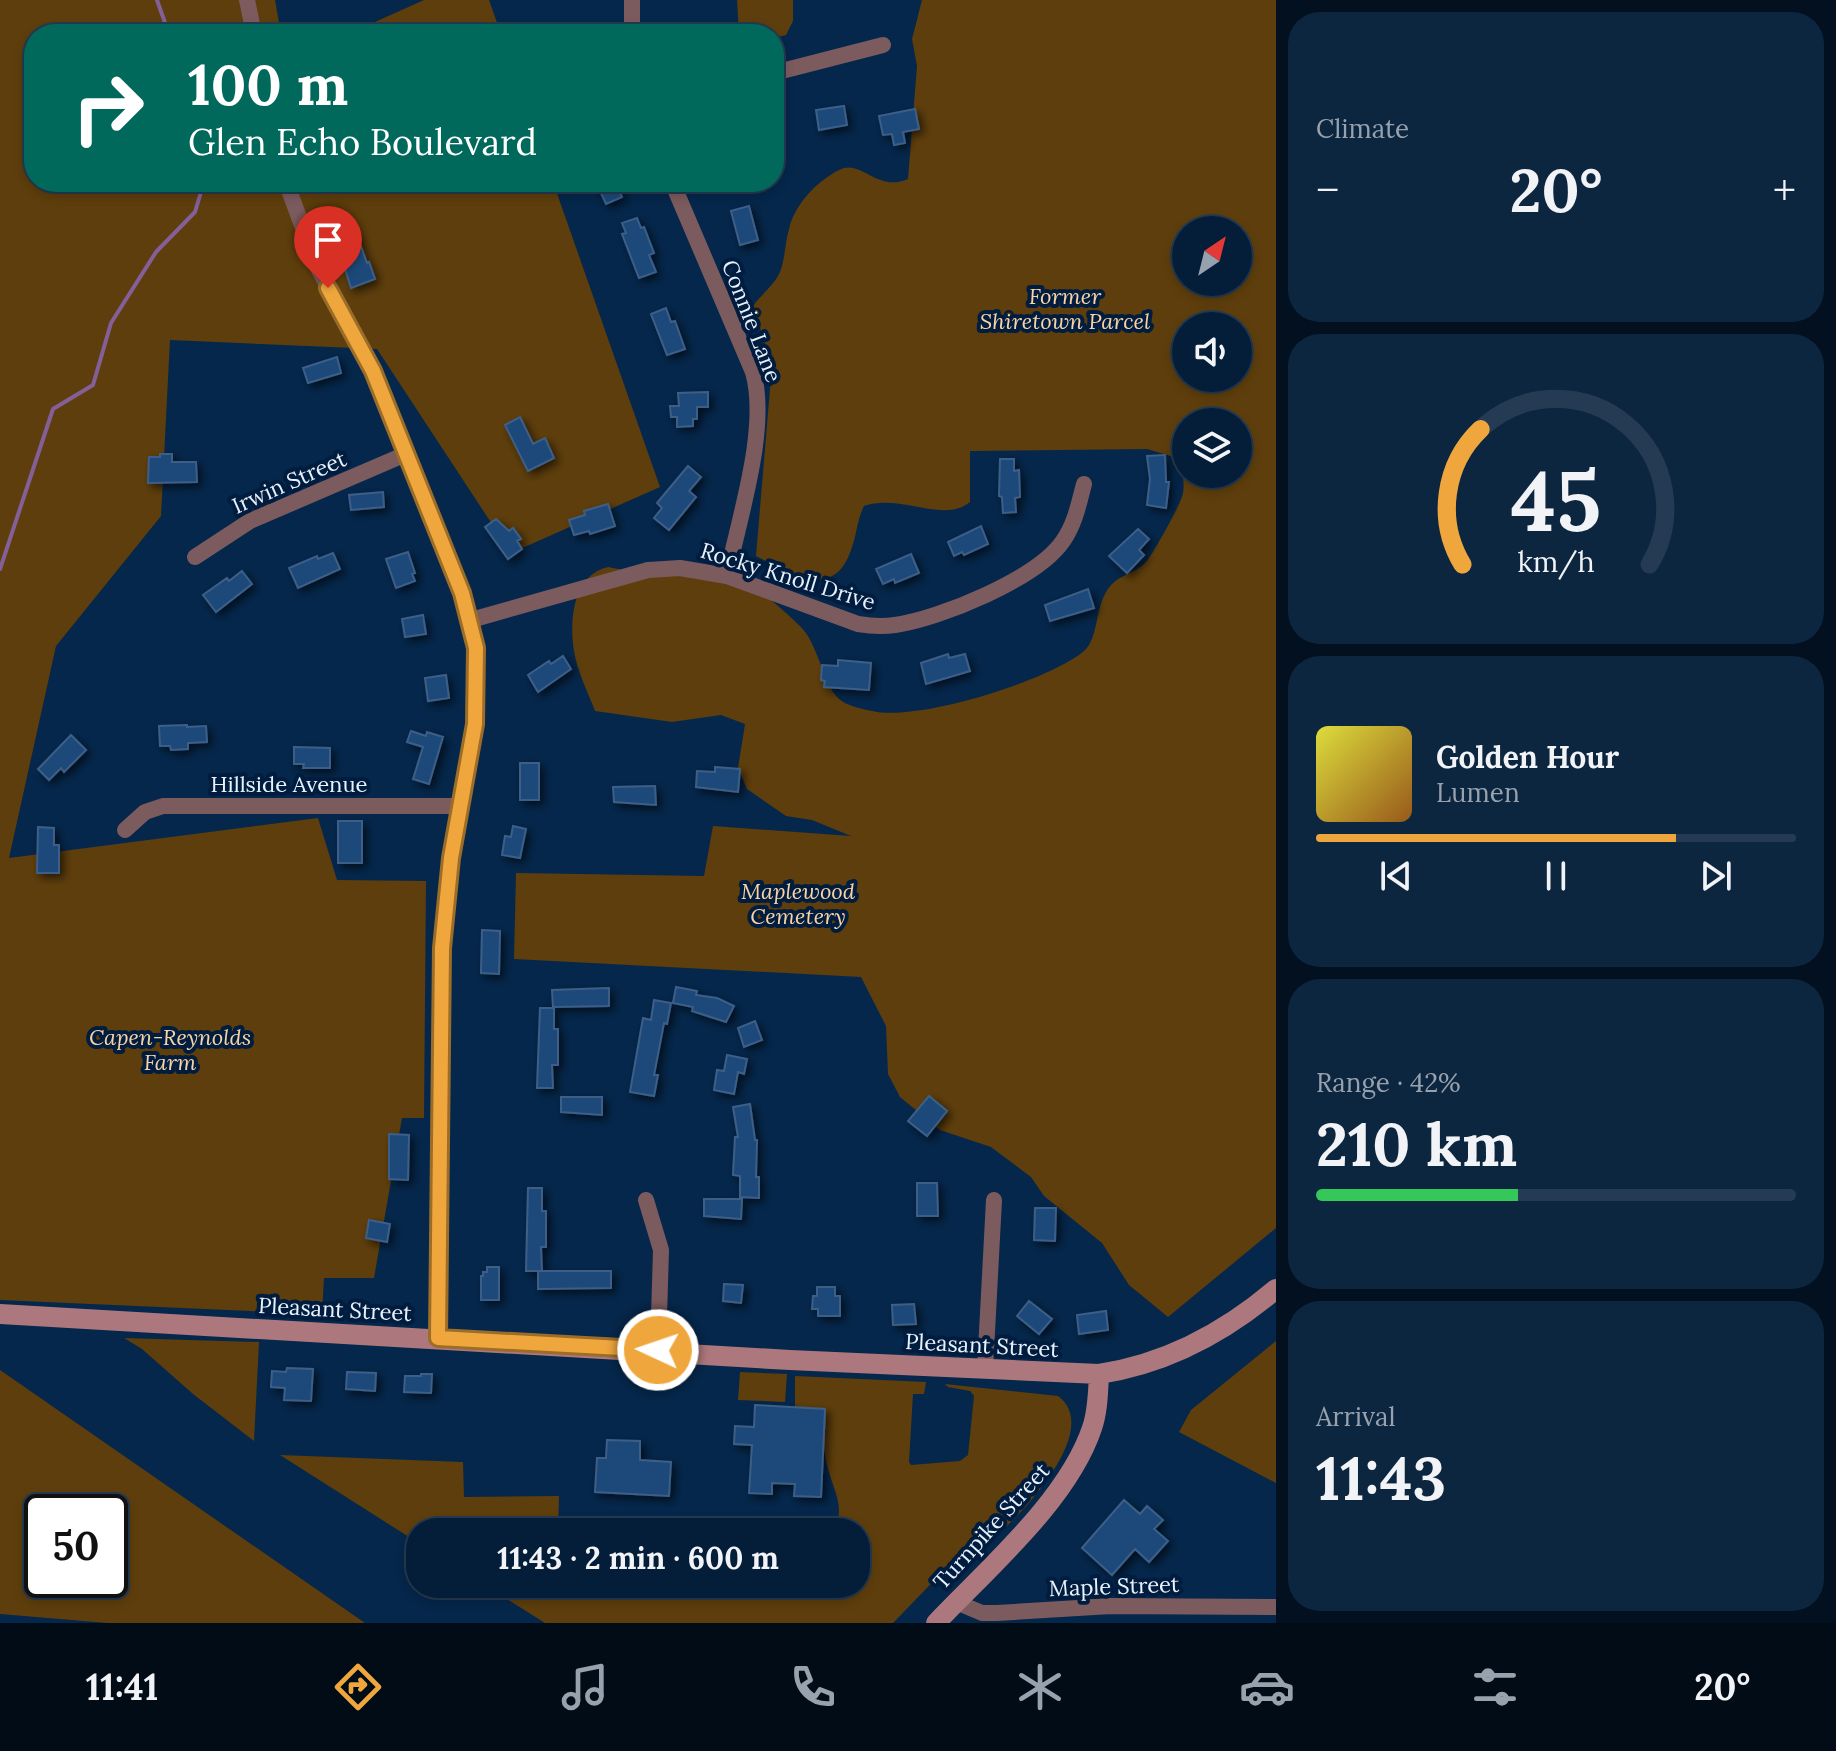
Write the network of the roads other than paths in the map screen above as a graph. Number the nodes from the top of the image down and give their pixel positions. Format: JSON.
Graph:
{"nodes":[{"id":1,"x":247,"y":0,"type":"edge"},
{"id":2,"x":632,"y":0,"type":"edge"},
{"id":3,"x":252,"y":24,"type":"edge"},
{"id":4,"x":632,"y":24,"type":"edge"},
{"id":5,"x":883,"y":45,"type":"dead end"},
{"id":6,"x":784,"y":70,"type":"edge"},
{"id":7,"x":290,"y":192,"type":"edge"},
{"id":8,"x":676,"y":192,"type":"edge"},
{"id":9,"x":406,"y":454,"type":"junction"},
{"id":10,"x":1084,"y":484,"type":"dead end"},
{"id":11,"x":195,"y":557,"type":"dead end"},
{"id":12,"x":727,"y":576,"type":"junction"},
{"id":13,"x":471,"y":620,"type":"junction"},
{"id":14,"x":460,"y":806,"type":"junction"},
{"id":15,"x":125,"y":830,"type":"dead end"},
{"id":16,"x":646,"y":1200,"type":"dead end"},
{"id":17,"x":994,"y":1200,"type":"dead end"},
{"id":18,"x":1276,"y":1289,"type":"edge"},
{"id":19,"x":0,"y":1314,"type":"edge"},
{"id":20,"x":438,"y":1338,"type":"junction"},
{"id":21,"x":658,"y":1350,"type":"junction"},
{"id":22,"x":985,"y":1369,"type":"junction"},
{"id":23,"x":1099,"y":1374,"type":"junction"},
{"id":24,"x":956,"y":1602,"type":"junction"},
{"id":25,"x":1276,"y":1607,"type":"edge"},
{"id":26,"x":936,"y":1623,"type":"edge"}],
"edges":[{"from":1,"to":3,"type":"street"},
{"from":2,"to":4,"type":"street"},
{"from":5,"to":6,"type":"street"},
{"from":7,"to":9,"type":"street"},
{"from":8,"to":12,"type":"street","name":"Connie Lane"},
{"from":9,"to":11,"type":"street","name":"Irwin Street"},
{"from":9,"to":13,"type":"street"},
{"from":10,"to":12,"type":"street","name":"Rocky Knoll Drive"},
{"from":12,"to":13,"type":"street","name":"Rocky Knoll Drive"},
{"from":13,"to":14,"type":"street"},
{"from":14,"to":15,"type":"street","name":"Hillside Avenue"},
{"from":14,"to":20,"type":"street"},
{"from":16,"to":21,"type":"street"},
{"from":17,"to":22,"type":"street"},
{"from":18,"to":23,"type":"main road"},
{"from":19,"to":20,"type":"main road","name":"Pleasant Street"},
{"from":20,"to":21,"type":"main road","name":"Pleasant Street"},
{"from":21,"to":22,"type":"main road","name":"Pleasant Street"},
{"from":22,"to":23,"type":"main road","name":"Pleasant Street"},
{"from":23,"to":24,"type":"main road","name":"Turnpike Street"},
{"from":24,"to":25,"type":"street","name":"Maple Street"},
{"from":24,"to":26,"type":"main road","name":"Turnpike Street"}]}
